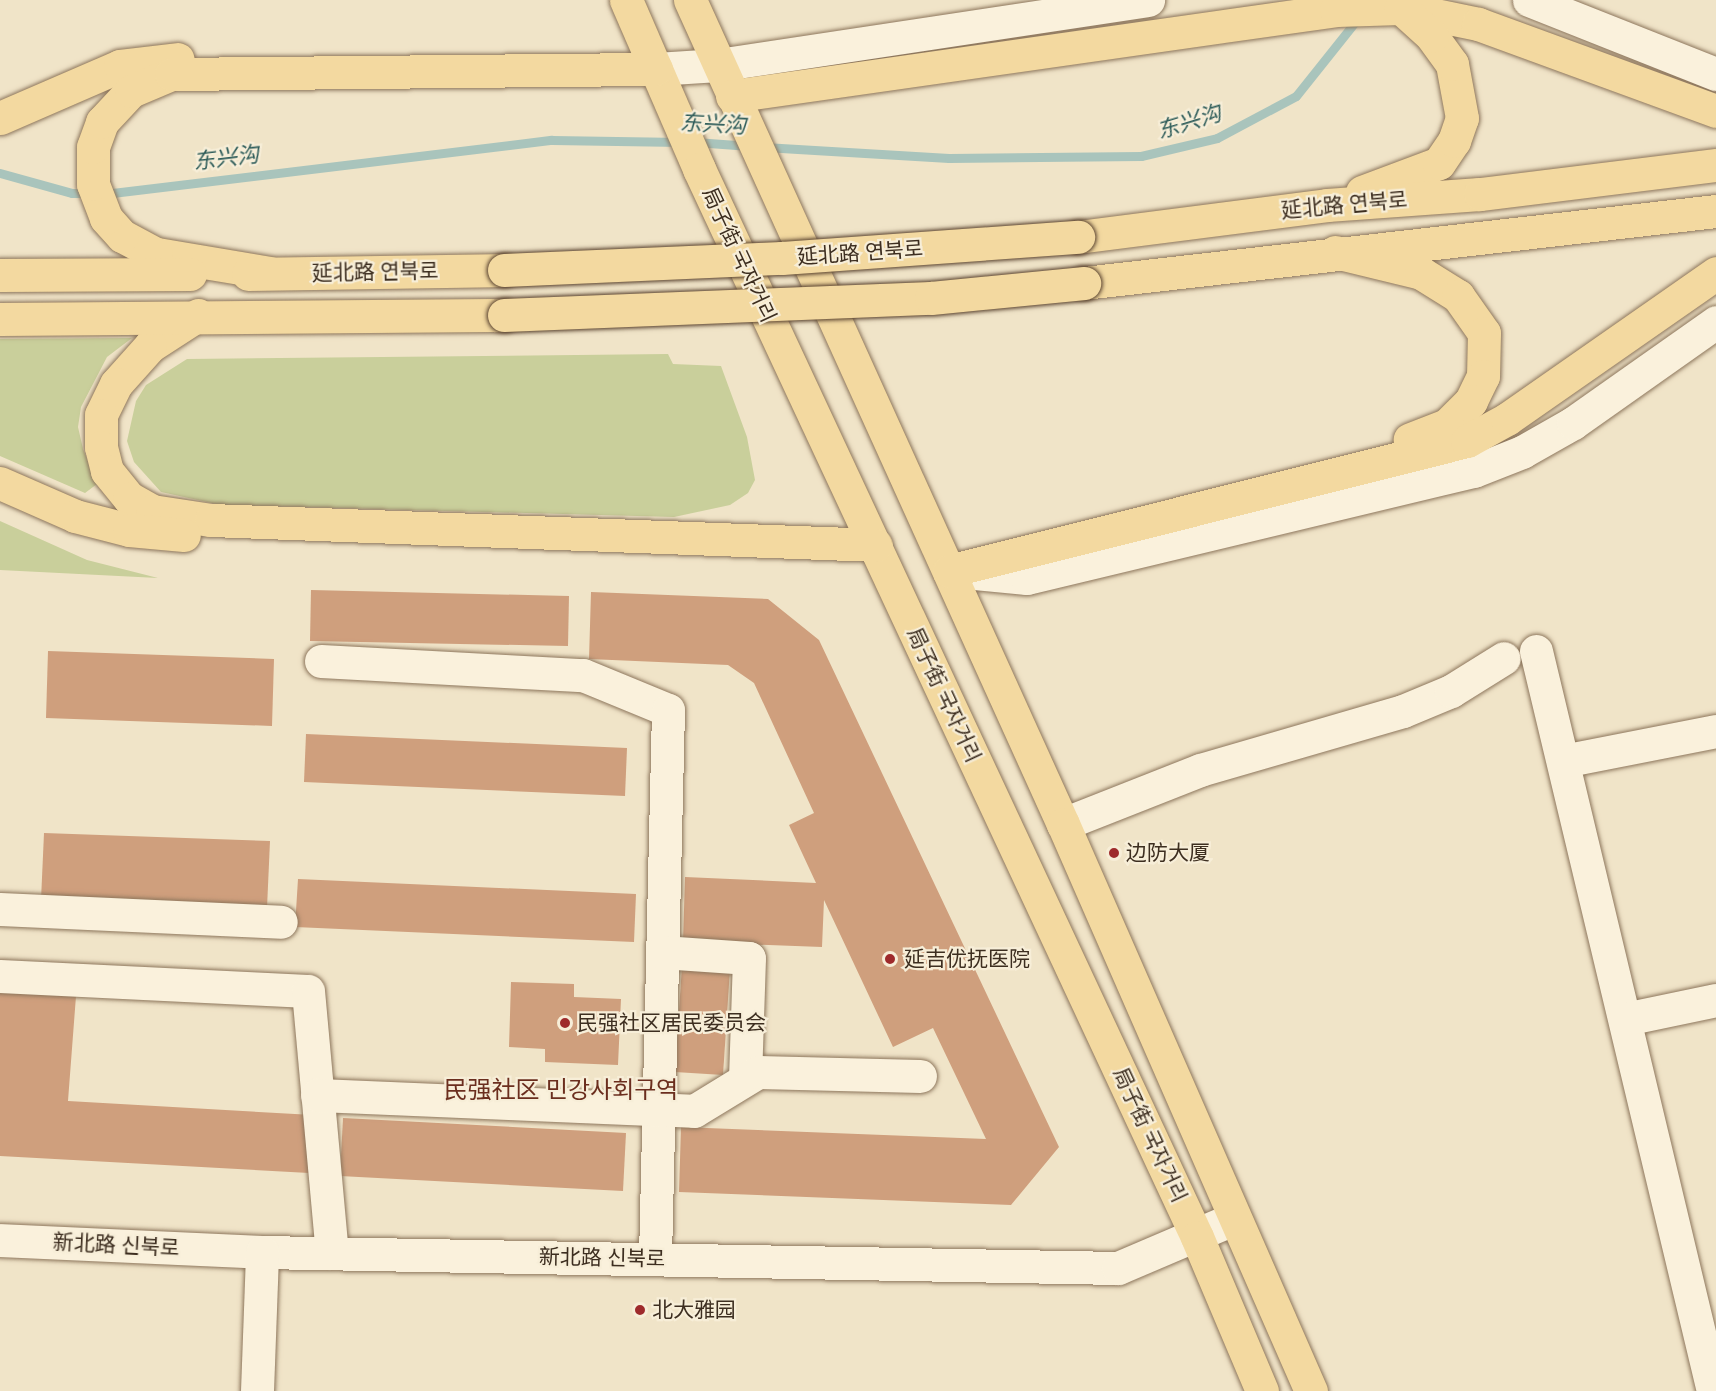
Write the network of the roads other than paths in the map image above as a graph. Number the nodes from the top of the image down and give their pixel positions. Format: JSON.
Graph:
{"nodes":[{"id":1,"x":626,"y":0,"type":"edge"},
{"id":2,"x":690,"y":0,"type":"edge"},
{"id":3,"x":1148,"y":0,"type":"edge"},
{"id":4,"x":1529,"y":0,"type":"edge"},
{"id":5,"x":1401,"y":8,"type":"junction"},
{"id":6,"x":718,"y":65,"type":"junction"},
{"id":7,"x":656,"y":69,"type":"junction"},
{"id":8,"x":1716,"y":74,"type":"edge"},
{"id":9,"x":735,"y":102,"type":"junction"},
{"id":10,"x":1716,"y":111,"type":"edge"},
{"id":11,"x":0,"y":117,"type":"edge"},
{"id":12,"x":1716,"y":165,"type":"edge"},
{"id":13,"x":1327,"y":205,"type":"junction"},
{"id":14,"x":1716,"y":211,"type":"edge"},
{"id":15,"x":1335,"y":252,"type":"junction"},
{"id":16,"x":270,"y":273,"type":"junction"},
{"id":17,"x":1716,"y":273,"type":"edge"},
{"id":18,"x":0,"y":275,"type":"edge"},
{"id":19,"x":198,"y":315,"type":"junction"},
{"id":20,"x":0,"y":319,"type":"edge"},
{"id":21,"x":1716,"y":321,"type":"edge"},
{"id":22,"x":0,"y":483,"type":"edge"},
{"id":23,"x":878,"y":551,"type":"junction"},
{"id":24,"x":946,"y":563,"type":"junction"},
{"id":25,"x":1536,"y":651,"type":"dead end"},
{"id":26,"x":1504,"y":658,"type":"dead end"},
{"id":27,"x":321,"y":661,"type":"dead end"},
{"id":28,"x":1716,"y":730,"type":"edge"},
{"id":29,"x":1563,"y":760,"type":"junction"},
{"id":30,"x":1063,"y":824,"type":"junction"},
{"id":31,"x":0,"y":909,"type":"edge"},
{"id":32,"x":281,"y":922,"type":"dead end"},
{"id":33,"x":662,"y":952,"type":"junction"},
{"id":34,"x":0,"y":976,"type":"edge"},
{"id":35,"x":1716,"y":1000,"type":"edge"},
{"id":36,"x":1625,"y":1019,"type":"junction"},
{"id":37,"x":745,"y":1076,"type":"junction"},
{"id":38,"x":920,"y":1076,"type":"dead end"},
{"id":39,"x":317,"y":1095,"type":"junction"},
{"id":40,"x":659,"y":1110,"type":"junction"},
{"id":41,"x":1233,"y":1219,"type":"junction"},
{"id":42,"x":1197,"y":1237,"type":"junction"},
{"id":43,"x":0,"y":1240,"type":"edge"},
{"id":44,"x":262,"y":1252,"type":"junction"},
{"id":45,"x":332,"y":1252,"type":"junction"},
{"id":46,"x":656,"y":1259,"type":"junction"},
{"id":47,"x":1708,"y":1321,"type":"edge"},
{"id":48,"x":257,"y":1391,"type":"edge"},
{"id":49,"x":1262,"y":1391,"type":"edge"},
{"id":50,"x":1311,"y":1391,"type":"edge"},
{"id":51,"x":1713,"y":1391,"type":"edge"}],
"edges":[{"from":1,"to":7,"type":"main road","name":"局子街 국자거리"},
{"from":2,"to":6,"type":"main road","name":"局子街 국자거리"},
{"from":3,"to":6,"type":"street"},
{"from":4,"to":8,"type":"street"},
{"from":5,"to":9,"type":"main road"},
{"from":5,"to":10,"type":"main road"},
{"from":5,"to":13,"type":"main road"},
{"from":6,"to":7,"type":"street"},
{"from":6,"to":9,"type":"main road","name":"局子街 국자거리"},
{"from":7,"to":11,"type":"main road"},
{"from":7,"to":16,"type":"main road"},
{"from":7,"to":23,"type":"main road","name":"局子街 국자거리"},
{"from":9,"to":24,"type":"main road","name":"局子街 국자거리"},
{"from":12,"to":13,"type":"main road","name":"延北路 연북로"},
{"from":13,"to":16,"type":"main road","name":"延北路 연북로","bridge":true},
{"from":14,"to":15,"type":"main road","name":"延北路 연북로"},
{"from":15,"to":19,"type":"main road","name":"延北路 연북로","bridge":true},
{"from":15,"to":24,"type":"main road"},
{"from":16,"to":18,"type":"main road","name":"延北路 연북로"},
{"from":17,"to":24,"type":"main road"},
{"from":19,"to":20,"type":"main road","name":"延北路 연북로"},
{"from":19,"to":23,"type":"main road"},
{"from":21,"to":24,"type":"street"},
{"from":22,"to":23,"type":"main road"},
{"from":23,"to":42,"type":"main road","name":"局子街 국자거리"},
{"from":24,"to":30,"type":"main road","name":"局子街 국자거리"},
{"from":25,"to":29,"type":"street"},
{"from":26,"to":30,"type":"street"},
{"from":27,"to":33,"type":"street"},
{"from":28,"to":29,"type":"street"},
{"from":29,"to":36,"type":"street"},
{"from":30,"to":41,"type":"main road","name":"局子街 국자거리"},
{"from":31,"to":32,"type":"street"},
{"from":33,"to":37,"type":"street"},
{"from":33,"to":40,"type":"street"},
{"from":34,"to":39,"type":"street"},
{"from":35,"to":36,"type":"street"},
{"from":36,"to":47,"type":"street"},
{"from":37,"to":38,"type":"street"},
{"from":37,"to":40,"type":"street"},
{"from":39,"to":40,"type":"street"},
{"from":39,"to":45,"type":"street"},
{"from":40,"to":46,"type":"street"},
{"from":41,"to":42,"type":"street","name":"新北路 신북로"},
{"from":41,"to":50,"type":"main road","name":"局子街 국자거리"},
{"from":42,"to":46,"type":"street","name":"新北路 신북로"},
{"from":42,"to":49,"type":"main road","name":"局子街 국자거리"},
{"from":43,"to":44,"type":"street","name":"新北路 신북로"},
{"from":44,"to":45,"type":"street","name":"新北路 신북로"},
{"from":44,"to":48,"type":"street"},
{"from":45,"to":46,"type":"street","name":"新北路 신북로"},
{"from":47,"to":51,"type":"street"}]}
